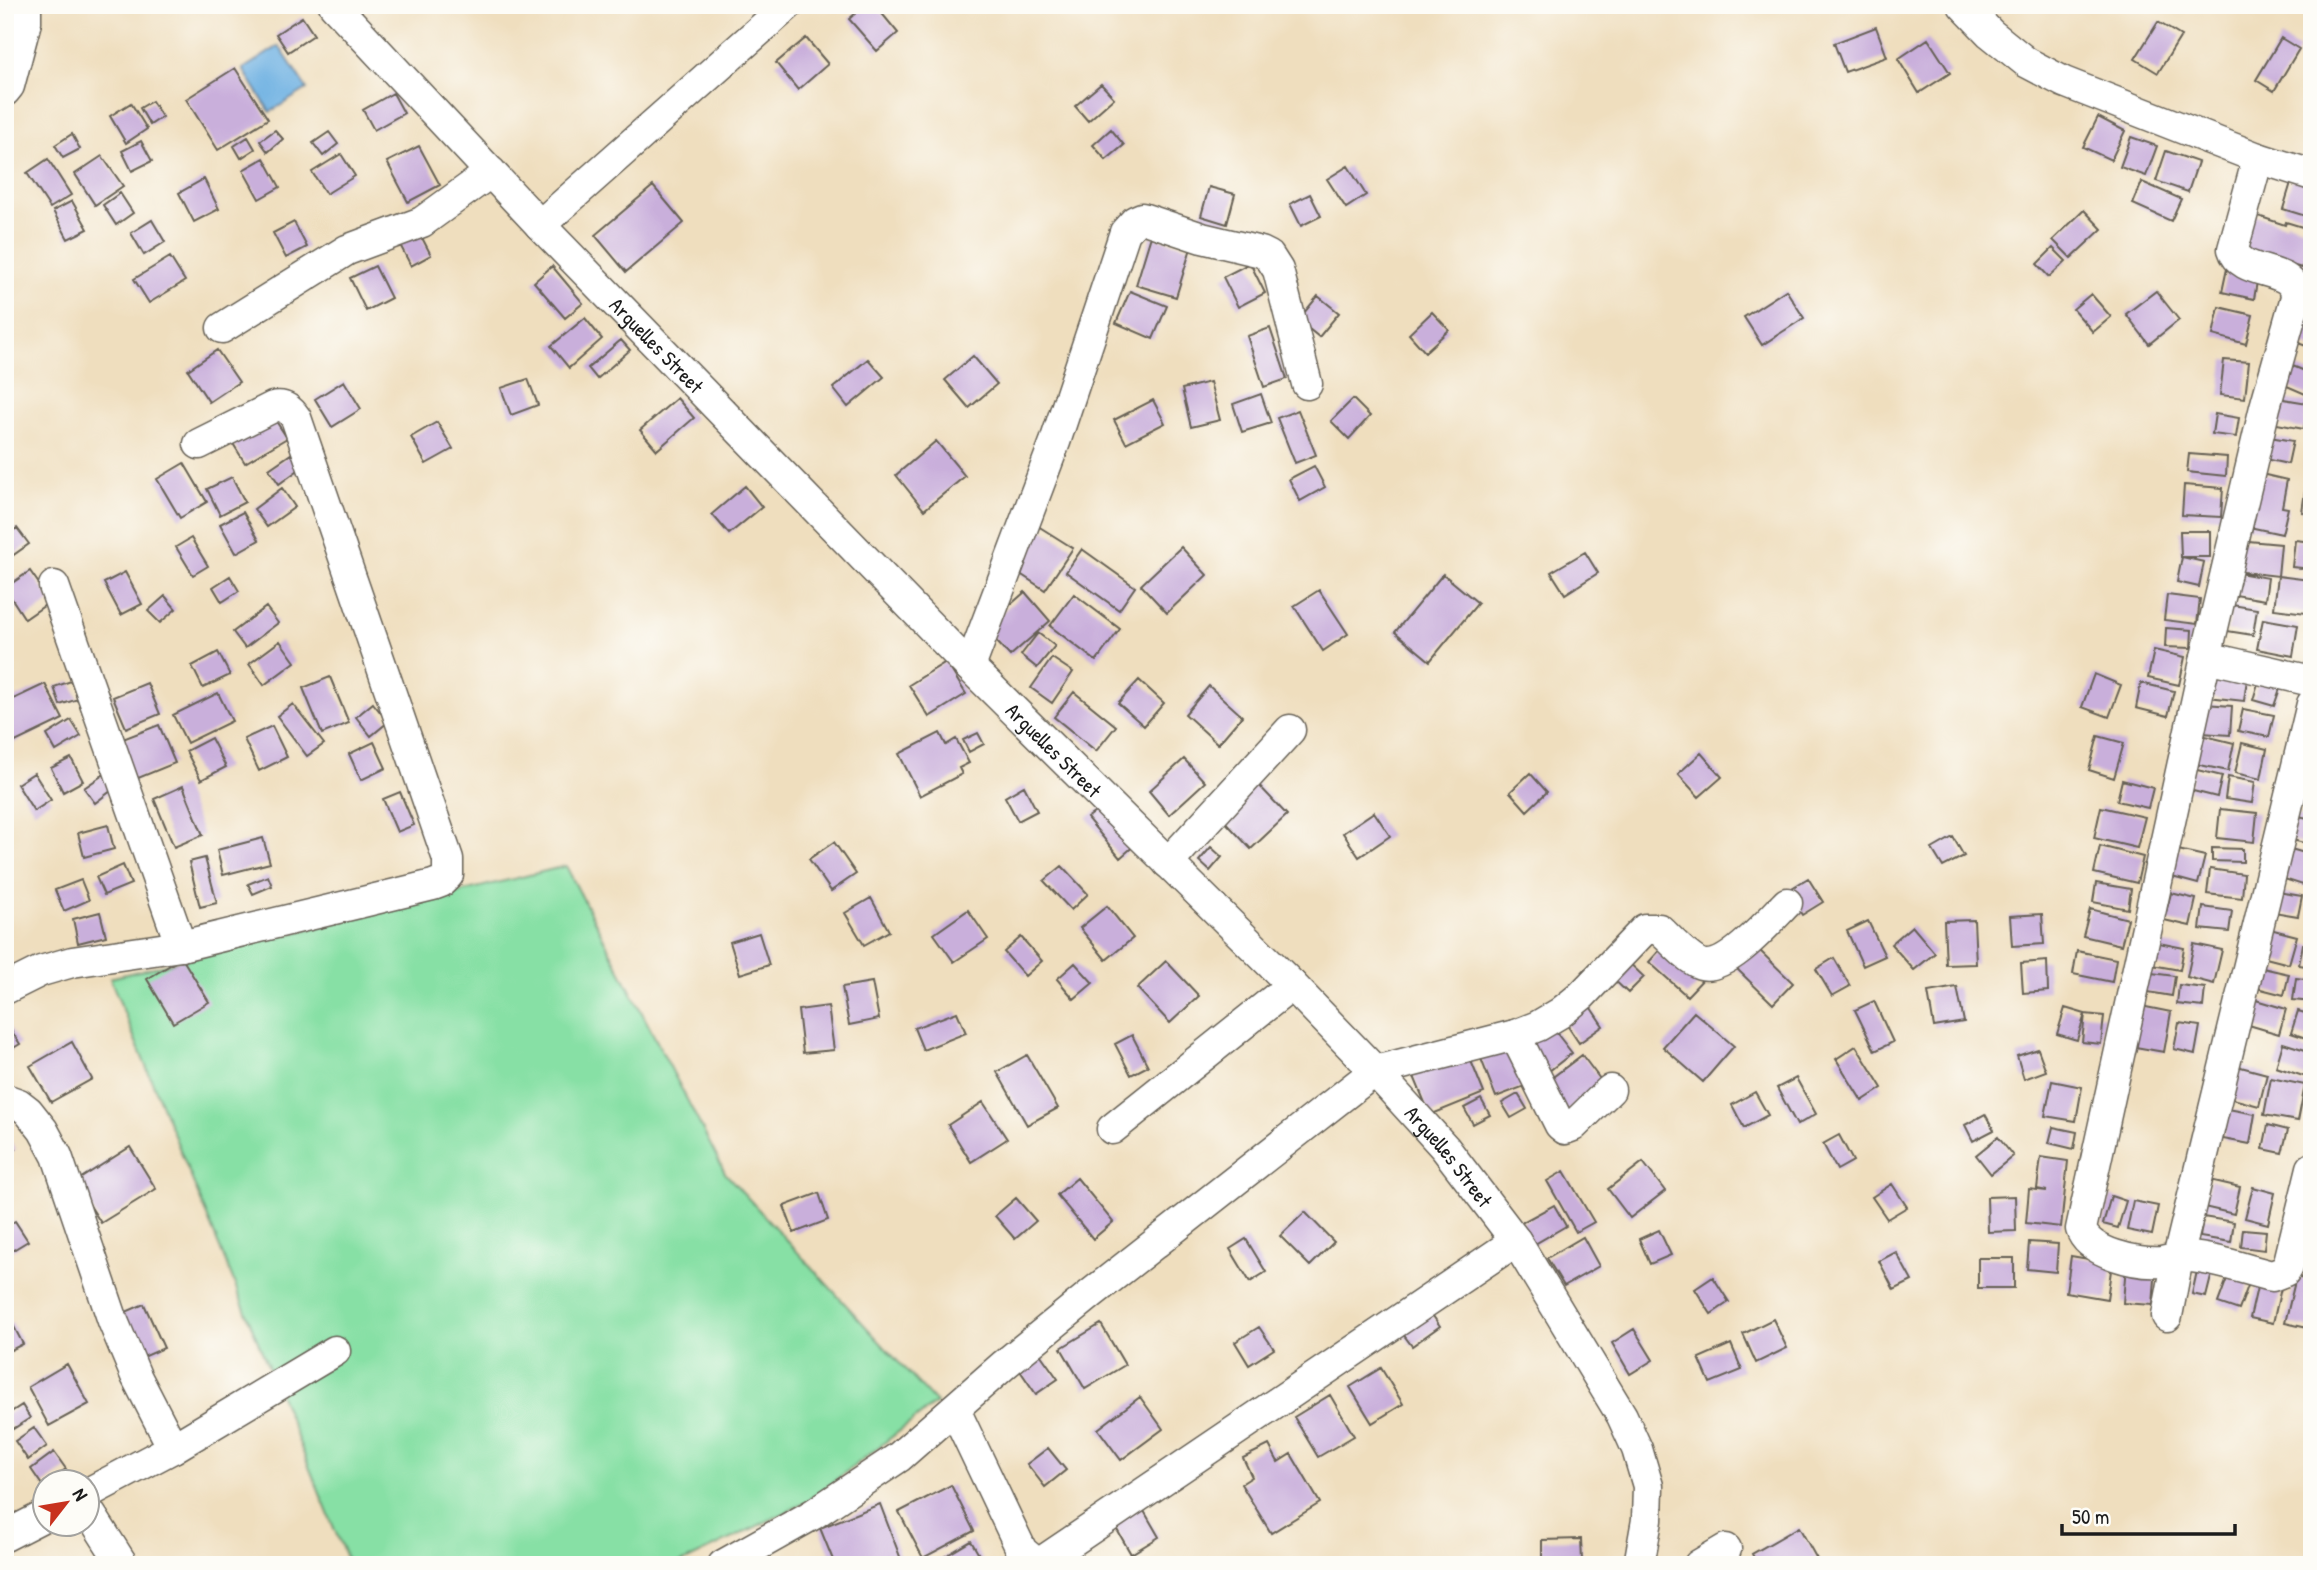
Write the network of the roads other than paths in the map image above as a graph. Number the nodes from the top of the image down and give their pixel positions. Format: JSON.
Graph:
{"nodes":[{"id":1,"x":26,"y":5,"type":"edge"},
{"id":2,"x":334,"y":5,"type":"edge"},
{"id":3,"x":788,"y":5,"type":"edge"},
{"id":4,"x":1963,"y":5,"type":"edge"},
{"id":5,"x":5,"y":91,"type":"edge"},
{"id":6,"x":2258,"y":158,"type":"junction"},
{"id":7,"x":491,"y":172,"type":"junction"},
{"id":8,"x":2312,"y":175,"type":"edge"},
{"id":9,"x":540,"y":225,"type":"junction"},
{"id":10,"x":222,"y":328,"type":"dead end"},
{"id":11,"x":1307,"y":384,"type":"dead end"},
{"id":12,"x":199,"y":444,"type":"dead end"},
{"id":13,"x":54,"y":586,"type":"dead end"},
{"id":14,"x":2206,"y":657,"type":"junction"},
{"id":15,"x":970,"y":667,"type":"junction"},
{"id":16,"x":2312,"y":681,"type":"edge"},
{"id":17,"x":2312,"y":704,"type":"edge"},
{"id":18,"x":1290,"y":730,"type":"dead end"},
{"id":19,"x":1168,"y":863,"type":"junction"},
{"id":20,"x":1787,"y":903,"type":"dead end"},
{"id":21,"x":181,"y":946,"type":"junction"},
{"id":22,"x":1292,"y":985,"type":"junction"},
{"id":23,"x":5,"y":989,"type":"edge"},
{"id":24,"x":1515,"y":1035,"type":"junction"},
{"id":25,"x":1375,"y":1071,"type":"junction"},
{"id":26,"x":1610,"y":1090,"type":"dead end"},
{"id":27,"x":5,"y":1100,"type":"edge"},
{"id":28,"x":1112,"y":1129,"type":"dead end"},
{"id":29,"x":2312,"y":1168,"type":"edge"},
{"id":30,"x":1516,"y":1241,"type":"junction"},
{"id":31,"x":2178,"y":1258,"type":"junction"},
{"id":32,"x":2167,"y":1316,"type":"dead end"},
{"id":33,"x":335,"y":1351,"type":"dead end"},
{"id":34,"x":955,"y":1410,"type":"junction"},
{"id":35,"x":173,"y":1448,"type":"junction"},
{"id":36,"x":102,"y":1486,"type":"edge"},
{"id":37,"x":32,"y":1522,"type":"edge"},
{"id":38,"x":102,"y":1532,"type":"edge"},
{"id":39,"x":5,"y":1536,"type":"edge"},
{"id":40,"x":1726,"y":1549,"type":"dead end"},
{"id":41,"x":123,"y":1565,"type":"edge"},
{"id":42,"x":723,"y":1565,"type":"edge"},
{"id":43,"x":1639,"y":1565,"type":"edge"},
{"id":44,"x":1699,"y":1565,"type":"edge"}],
"edges":[{"from":1,"to":5,"type":"street"},
{"from":2,"to":7,"type":"street","name":"Arguelles Street"},
{"from":3,"to":9,"type":"street"},
{"from":4,"to":6,"type":"street"},
{"from":6,"to":8,"type":"street"},
{"from":6,"to":14,"type":"street"},
{"from":7,"to":9,"type":"street","name":"Arguelles Street"},
{"from":7,"to":10,"type":"street"},
{"from":9,"to":15,"type":"street","name":"Arguelles Street"},
{"from":11,"to":15,"type":"street"},
{"from":12,"to":21,"type":"street"},
{"from":13,"to":21,"type":"street"},
{"from":14,"to":16,"type":"street"},
{"from":14,"to":31,"type":"street"},
{"from":15,"to":19,"type":"street","name":"Arguelles Street"},
{"from":17,"to":31,"type":"street"},
{"from":18,"to":19,"type":"street"},
{"from":19,"to":22,"type":"street","name":"Arguelles Street"},
{"from":20,"to":24,"type":"street"},
{"from":21,"to":23,"type":"street"},
{"from":22,"to":25,"type":"street","name":"Arguelles Street"},
{"from":22,"to":28,"type":"street"},
{"from":24,"to":25,"type":"street"},
{"from":24,"to":26,"type":"street"},
{"from":25,"to":30,"type":"street","name":"Arguelles Street"},
{"from":25,"to":34,"type":"street"},
{"from":27,"to":35,"type":"street"},
{"from":29,"to":31,"type":"street"},
{"from":30,"to":34,"type":"street"},
{"from":30,"to":43,"type":"street","name":"Arguelles Street"},
{"from":31,"to":32,"type":"street"},
{"from":33,"to":35,"type":"street"},
{"from":34,"to":42,"type":"street"},
{"from":35,"to":36,"type":"street"},
{"from":37,"to":39,"type":"street"},
{"from":38,"to":41,"type":"street"},
{"from":40,"to":44,"type":"street"}]}
